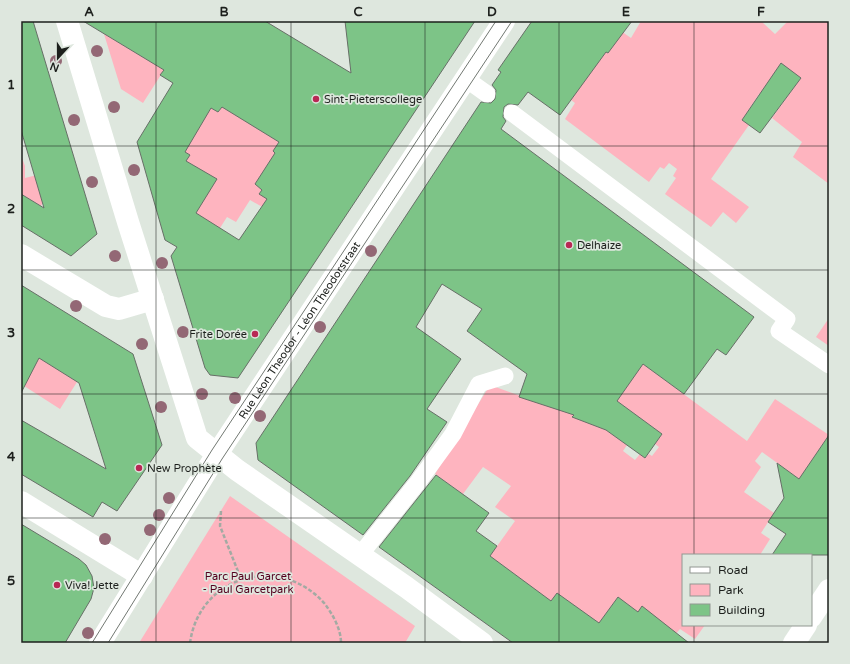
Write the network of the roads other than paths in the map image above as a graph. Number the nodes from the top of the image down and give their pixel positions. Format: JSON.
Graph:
{"nodes":[{"id":1,"x":67,"y":21,"type":"edge"},
{"id":2,"x":504,"y":21,"type":"edge"},
{"id":3,"x":466,"y":79,"type":"junction"},
{"id":4,"x":487,"y":94,"type":"dead end"},
{"id":5,"x":512,"y":114,"type":"dead end"},
{"id":6,"x":21,"y":255,"type":"edge"},
{"id":7,"x":153,"y":299,"type":"junction"},
{"id":8,"x":829,"y":365,"type":"edge"},
{"id":9,"x":505,"y":376,"type":"dead end"},
{"id":10,"x":217,"y":454,"type":"junction"},
{"id":11,"x":21,"y":502,"type":"edge"},
{"id":12,"x":360,"y":554,"type":"junction"},
{"id":13,"x":142,"y":576,"type":"junction"},
{"id":14,"x":829,"y":590,"type":"edge"},
{"id":15,"x":812,"y":616,"type":"edge"},
{"id":16,"x":805,"y":626,"type":"edge"},
{"id":17,"x":100,"y":643,"type":"edge"},
{"id":18,"x":482,"y":643,"type":"edge"},
{"id":19,"x":794,"y":643,"type":"edge"}],
"edges":[{"from":1,"to":7,"type":"street"},
{"from":2,"to":3,"type":"street","name":"Rue Léon Theodor - Léon Theodorstraat"},
{"from":3,"to":4,"type":"lane"},
{"from":3,"to":10,"type":"street","name":"Rue Léon Theodor - Léon Theodorstraat"},
{"from":5,"to":8,"type":"lane"},
{"from":6,"to":7,"type":"street"},
{"from":7,"to":10,"type":"street"},
{"from":9,"to":12,"type":"lane"},
{"from":10,"to":12,"type":"street"},
{"from":10,"to":13,"type":"street","name":"Rue Léon Theodor - Léon Theodorstraat"},
{"from":11,"to":13,"type":"street"},
{"from":12,"to":18,"type":"street"},
{"from":13,"to":17,"type":"street","name":"Rue Léon Theodor - Léon Theodorstraat"},
{"from":14,"to":15,"type":"street"},
{"from":16,"to":19,"type":"street"}]}
